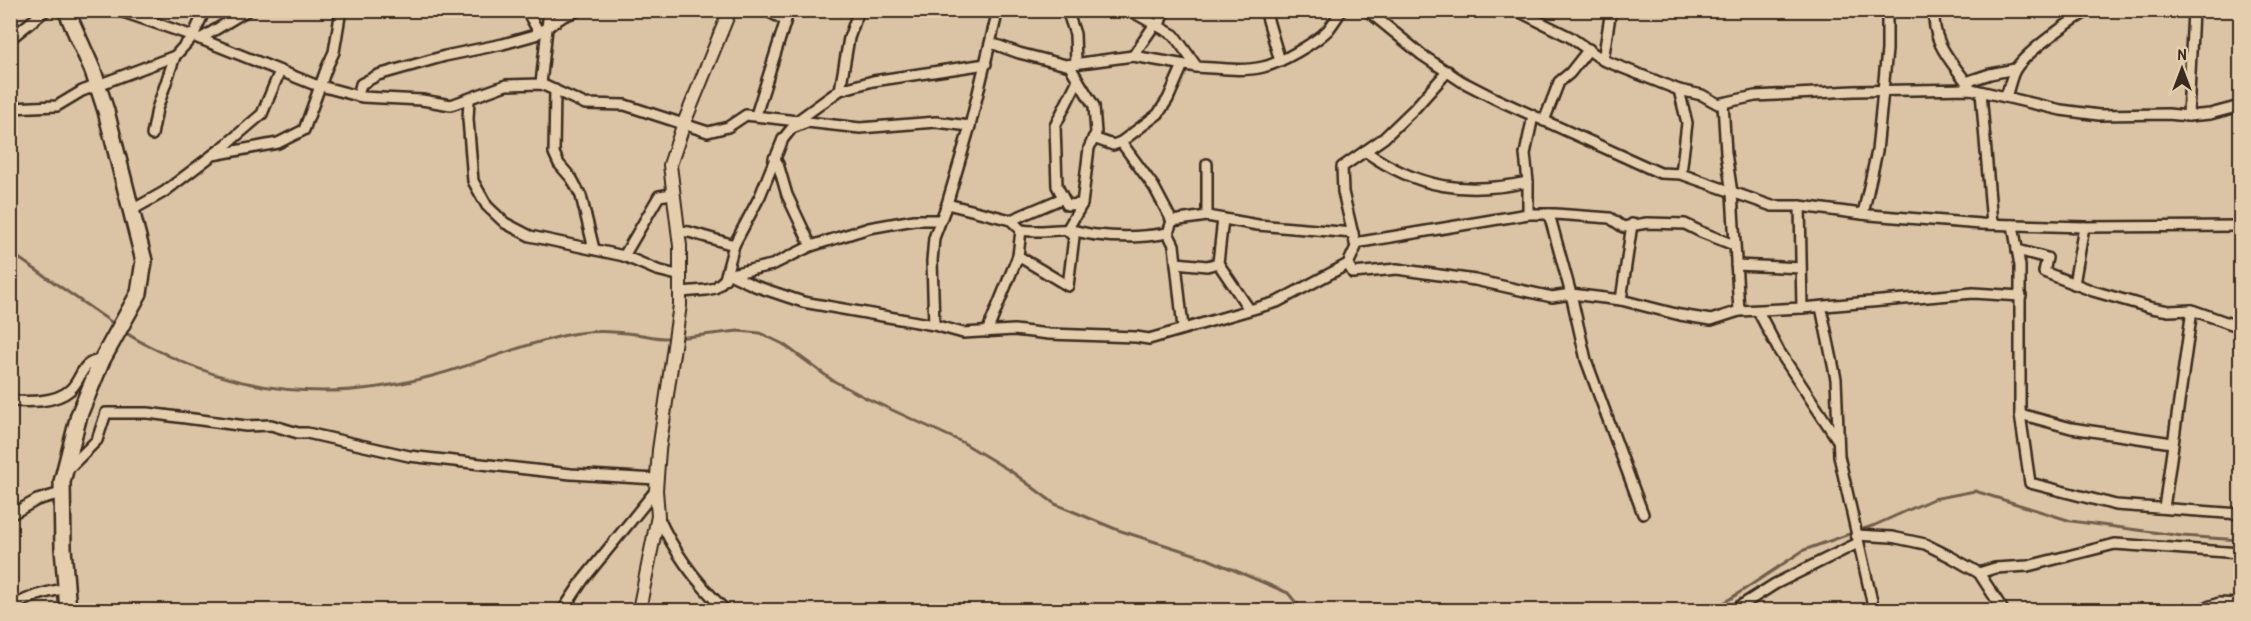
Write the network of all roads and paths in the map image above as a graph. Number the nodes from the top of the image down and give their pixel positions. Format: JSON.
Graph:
{"nodes":[{"id":1,"x":46,"y":10,"type":"edge"},
{"id":2,"x":66,"y":10,"type":"edge"},
{"id":3,"x":117,"y":10,"type":"edge"},
{"id":4,"x":205,"y":10,"type":"edge"},
{"id":5,"x":248,"y":10,"type":"edge"},
{"id":6,"x":340,"y":10,"type":"edge"},
{"id":7,"x":526,"y":10,"type":"edge"},
{"id":8,"x":549,"y":10,"type":"edge"},
{"id":9,"x":580,"y":10,"type":"edge"},
{"id":10,"x":730,"y":10,"type":"edge"},
{"id":11,"x":765,"y":10,"type":"edge"},
{"id":12,"x":859,"y":10,"type":"edge"},
{"id":13,"x":998,"y":10,"type":"edge"},
{"id":14,"x":1067,"y":10,"type":"edge"},
{"id":15,"x":1129,"y":10,"type":"edge"},
{"id":16,"x":1164,"y":10,"type":"edge"},
{"id":17,"x":1265,"y":10,"type":"edge"},
{"id":18,"x":1367,"y":10,"type":"edge"},
{"id":19,"x":1516,"y":10,"type":"edge"},
{"id":20,"x":1611,"y":10,"type":"edge"},
{"id":21,"x":1887,"y":10,"type":"edge"},
{"id":22,"x":1934,"y":10,"type":"edge"},
{"id":23,"x":2193,"y":10,"type":"edge"},
{"id":24,"x":2086,"y":11,"type":"edge"},
{"id":25,"x":1338,"y":12,"type":"edge"},
{"id":26,"x":787,"y":15,"type":"edge"},
{"id":27,"x":1157,"y":25,"type":"junction"},
{"id":28,"x":543,"y":30,"type":"junction"},
{"id":29,"x":197,"y":37,"type":"junction"},
{"id":30,"x":10,"y":39,"type":"edge"},
{"id":31,"x":991,"y":43,"type":"junction"},
{"id":32,"x":1589,"y":49,"type":"junction"},
{"id":33,"x":176,"y":56,"type":"junction"},
{"id":34,"x":1133,"y":56,"type":"junction"},
{"id":35,"x":1603,"y":60,"type":"junction"},
{"id":36,"x":1280,"y":61,"type":"junction"},
{"id":37,"x":986,"y":64,"type":"junction"},
{"id":38,"x":1073,"y":64,"type":"junction"},
{"id":39,"x":1183,"y":65,"type":"junction"},
{"id":40,"x":1197,"y":67,"type":"junction"},
{"id":41,"x":2015,"y":69,"type":"junction"},
{"id":42,"x":280,"y":71,"type":"junction"},
{"id":43,"x":1448,"y":71,"type":"junction"},
{"id":44,"x":1078,"y":80,"type":"junction"},
{"id":45,"x":541,"y":84,"type":"junction"},
{"id":46,"x":97,"y":85,"type":"junction"},
{"id":47,"x":322,"y":86,"type":"junction"},
{"id":48,"x":1969,"y":86,"type":"junction"},
{"id":49,"x":555,"y":90,"type":"junction"},
{"id":50,"x":840,"y":90,"type":"junction"},
{"id":51,"x":1679,"y":90,"type":"junction"},
{"id":52,"x":1882,"y":90,"type":"junction"},
{"id":53,"x":1981,"y":92,"type":"junction"},
{"id":54,"x":358,"y":96,"type":"junction"},
{"id":55,"x":2006,"y":97,"type":"junction"},
{"id":56,"x":469,"y":100,"type":"junction"},
{"id":57,"x":1723,"y":103,"type":"junction"},
{"id":58,"x":2241,"y":106,"type":"edge"},
{"id":59,"x":10,"y":108,"type":"edge"},
{"id":60,"x":756,"y":115,"type":"junction"},
{"id":61,"x":1533,"y":116,"type":"junction"},
{"id":62,"x":2188,"y":116,"type":"junction"},
{"id":63,"x":807,"y":118,"type":"junction"},
{"id":64,"x":781,"y":120,"type":"junction"},
{"id":65,"x":1544,"y":121,"type":"junction"},
{"id":66,"x":684,"y":123,"type":"junction"},
{"id":67,"x":970,"y":126,"type":"junction"},
{"id":68,"x":152,"y":135,"type":"dead end"},
{"id":69,"x":1094,"y":138,"type":"junction"},
{"id":70,"x":783,"y":139,"type":"junction"},
{"id":71,"x":1121,"y":142,"type":"junction"},
{"id":72,"x":1365,"y":151,"type":"junction"},
{"id":73,"x":213,"y":155,"type":"junction"},
{"id":74,"x":774,"y":158,"type":"junction"},
{"id":75,"x":1207,"y":164,"type":"dead end"},
{"id":76,"x":1681,"y":174,"type":"junction"},
{"id":77,"x":1528,"y":182,"type":"junction"},
{"id":78,"x":1732,"y":193,"type":"junction"},
{"id":79,"x":672,"y":194,"type":"junction"},
{"id":80,"x":1063,"y":198,"type":"junction"},
{"id":81,"x":947,"y":204,"type":"junction"},
{"id":82,"x":1082,"y":204,"type":"junction"},
{"id":83,"x":1800,"y":206,"type":"junction"},
{"id":84,"x":132,"y":210,"type":"junction"},
{"id":85,"x":1528,"y":214,"type":"junction"},
{"id":86,"x":1549,"y":214,"type":"junction"},
{"id":87,"x":1863,"y":214,"type":"junction"},
{"id":88,"x":1207,"y":216,"type":"junction"},
{"id":89,"x":1223,"y":219,"type":"junction"},
{"id":90,"x":940,"y":220,"type":"junction"},
{"id":91,"x":1011,"y":220,"type":"junction"},
{"id":92,"x":1172,"y":221,"type":"junction"},
{"id":93,"x":1632,"y":224,"type":"junction"},
{"id":94,"x":1992,"y":224,"type":"junction"},
{"id":95,"x":2013,"y":225,"type":"junction"},
{"id":96,"x":2241,"y":226,"type":"edge"},
{"id":97,"x":2084,"y":227,"type":"junction"},
{"id":98,"x":1021,"y":230,"type":"junction"},
{"id":99,"x":1067,"y":230,"type":"junction"},
{"id":100,"x":679,"y":231,"type":"junction"},
{"id":101,"x":1168,"y":233,"type":"junction"},
{"id":102,"x":1354,"y":238,"type":"junction"},
{"id":103,"x":734,"y":245,"type":"junction"},
{"id":104,"x":1734,"y":245,"type":"junction"},
{"id":105,"x":811,"y":246,"type":"junction"},
{"id":106,"x":594,"y":249,"type":"junction"},
{"id":107,"x":2017,"y":250,"type":"junction"},
{"id":108,"x":624,"y":256,"type":"junction"},
{"id":109,"x":1018,"y":256,"type":"junction"},
{"id":110,"x":1176,"y":263,"type":"junction"},
{"id":111,"x":1218,"y":263,"type":"junction"},
{"id":112,"x":1348,"y":264,"type":"junction"},
{"id":113,"x":1736,"y":265,"type":"junction"},
{"id":114,"x":1801,"y":268,"type":"junction"},
{"id":115,"x":729,"y":274,"type":"junction"},
{"id":116,"x":681,"y":276,"type":"junction"},
{"id":117,"x":2074,"y":284,"type":"junction"},
{"id":118,"x":680,"y":292,"type":"junction"},
{"id":119,"x":1571,"y":294,"type":"junction"},
{"id":120,"x":2021,"y":296,"type":"junction"},
{"id":121,"x":1621,"y":300,"type":"junction"},
{"id":122,"x":1821,"y":307,"type":"junction"},
{"id":123,"x":1802,"y":308,"type":"junction"},
{"id":124,"x":1248,"y":309,"type":"junction"},
{"id":125,"x":2192,"y":310,"type":"junction"},
{"id":126,"x":1739,"y":311,"type":"junction"},
{"id":127,"x":1758,"y":311,"type":"junction"},
{"id":128,"x":934,"y":325,"type":"junction"},
{"id":129,"x":2241,"y":327,"type":"edge"},
{"id":130,"x":1183,"y":328,"type":"junction"},
{"id":131,"x":987,"y":332,"type":"junction"},
{"id":132,"x":106,"y":353,"type":"junction"},
{"id":133,"x":10,"y":401,"type":"edge"},
{"id":134,"x":2020,"y":414,"type":"junction"},
{"id":135,"x":1838,"y":441,"type":"junction"},
{"id":136,"x":2172,"y":443,"type":"junction"},
{"id":137,"x":66,"y":471,"type":"junction"},
{"id":138,"x":656,"y":485,"type":"junction"},
{"id":139,"x":61,"y":493,"type":"junction"},
{"id":140,"x":2164,"y":508,"type":"junction"},
{"id":141,"x":1643,"y":514,"type":"dead end"},
{"id":142,"x":2241,"y":514,"type":"edge"},
{"id":143,"x":10,"y":515,"type":"edge"},
{"id":144,"x":658,"y":516,"type":"junction"},
{"id":145,"x":1857,"y":539,"type":"junction"},
{"id":146,"x":2241,"y":553,"type":"edge"},
{"id":147,"x":1979,"y":573,"type":"junction"},
{"id":148,"x":66,"y":588,"type":"junction"},
{"id":149,"x":2241,"y":604,"type":"edge"},
{"id":150,"x":10,"y":609,"type":"edge"},
{"id":151,"x":68,"y":610,"type":"edge"},
{"id":152,"x":563,"y":610,"type":"edge"},
{"id":153,"x":639,"y":610,"type":"edge"},
{"id":154,"x":724,"y":610,"type":"edge"},
{"id":155,"x":1734,"y":610,"type":"edge"},
{"id":156,"x":1874,"y":610,"type":"edge"},
{"id":157,"x":2003,"y":610,"type":"edge"},
{"id":158,"x":2199,"y":610,"type":"edge"}],
"edges":[{"from":1,"to":30,"type":"street"},
{"from":2,"to":46,"type":"main road"},
{"from":3,"to":29,"type":"street"},
{"from":4,"to":29,"type":"street"},
{"from":5,"to":29,"type":"street"},
{"from":6,"to":47,"type":"street"},
{"from":7,"to":28,"type":"street"},
{"from":8,"to":28,"type":"street"},
{"from":9,"to":28,"type":"street"},
{"from":10,"to":66,"type":"street"},
{"from":11,"to":26,"type":"street"},
{"from":12,"to":50,"type":"street"},
{"from":13,"to":31,"type":"street"},
{"from":14,"to":38,"type":"street"},
{"from":15,"to":27,"type":"street"},
{"from":16,"to":27,"type":"street"},
{"from":17,"to":36,"type":"street"},
{"from":18,"to":43,"type":"street"},
{"from":19,"to":32,"type":"street"},
{"from":20,"to":35,"type":"street"},
{"from":21,"to":52,"type":"street"},
{"from":22,"to":48,"type":"street"},
{"from":23,"to":62,"type":"street"},
{"from":24,"to":41,"type":"street"},
{"from":25,"to":36,"type":"street"},
{"from":26,"to":60,"type":"street"},
{"from":27,"to":34,"type":"street"},
{"from":27,"to":40,"type":"street"},
{"from":28,"to":45,"type":"street"},
{"from":28,"to":54,"type":"street"},
{"from":29,"to":33,"type":"street"},
{"from":29,"to":42,"type":"street"},
{"from":31,"to":37,"type":"street"},
{"from":31,"to":38,"type":"street"},
{"from":32,"to":35,"type":"street"},
{"from":32,"to":65,"type":"street"},
{"from":33,"to":46,"type":"street"},
{"from":33,"to":68,"type":"street"},
{"from":34,"to":38,"type":"street"},
{"from":34,"to":39,"type":"street"},
{"from":35,"to":51,"type":"street"},
{"from":36,"to":40,"type":"street"},
{"from":37,"to":50,"type":"street"},
{"from":37,"to":67,"type":"street"},
{"from":38,"to":44,"type":"street"},
{"from":39,"to":40,"type":"street"},
{"from":39,"to":71,"type":"street"},
{"from":41,"to":48,"type":"street"},
{"from":41,"to":55,"type":"street"},
{"from":42,"to":47,"type":"street"},
{"from":42,"to":73,"type":"street"},
{"from":43,"to":61,"type":"street"},
{"from":43,"to":72,"type":"street"},
{"from":44,"to":69,"type":"street"},
{"from":44,"to":80,"type":"street"},
{"from":45,"to":49,"type":"street"},
{"from":45,"to":56,"type":"street"},
{"from":46,"to":59,"type":"street"},
{"from":46,"to":84,"type":"main road"},
{"from":47,"to":54,"type":"street"},
{"from":47,"to":73,"type":"street"},
{"from":48,"to":52,"type":"street"},
{"from":48,"to":53,"type":"street"},
{"from":49,"to":66,"type":"street"},
{"from":49,"to":106,"type":"street"},
{"from":50,"to":63,"type":"street"},
{"from":51,"to":57,"type":"street"},
{"from":51,"to":76,"type":"street"},
{"from":52,"to":57,"type":"street"},
{"from":52,"to":87,"type":"street"},
{"from":53,"to":55,"type":"street"},
{"from":53,"to":94,"type":"street"},
{"from":54,"to":56,"type":"street"},
{"from":55,"to":62,"type":"street"},
{"from":56,"to":106,"type":"street"},
{"from":57,"to":78,"type":"street"},
{"from":58,"to":62,"type":"street"},
{"from":60,"to":64,"type":"street"},
{"from":60,"to":66,"type":"street"},
{"from":61,"to":65,"type":"street"},
{"from":61,"to":77,"type":"street"},
{"from":63,"to":64,"type":"street"},
{"from":63,"to":67,"type":"street"},
{"from":63,"to":70,"type":"street"},
{"from":64,"to":70,"type":"street"},
{"from":65,"to":76,"type":"street"},
{"from":66,"to":79,"type":"street"},
{"from":67,"to":81,"type":"street"},
{"from":69,"to":71,"type":"street"},
{"from":69,"to":82,"type":"street"},
{"from":70,"to":74,"type":"street"},
{"from":71,"to":92,"type":"street"},
{"from":72,"to":77,"type":"street"},
{"from":72,"to":102,"type":"street"},
{"from":73,"to":84,"type":"street"},
{"from":74,"to":103,"type":"street"},
{"from":74,"to":105,"type":"street"},
{"from":75,"to":88,"type":"street"},
{"from":76,"to":78,"type":"street"},
{"from":77,"to":85,"type":"street"},
{"from":78,"to":83,"type":"street"},
{"from":78,"to":104,"type":"street"},
{"from":79,"to":100,"type":"street"},
{"from":79,"to":108,"type":"street"},
{"from":80,"to":82,"type":"street"},
{"from":80,"to":91,"type":"street"},
{"from":81,"to":90,"type":"street"},
{"from":81,"to":91,"type":"street"},
{"from":82,"to":99,"type":"street"},
{"from":83,"to":87,"type":"street"},
{"from":83,"to":114,"type":"street"},
{"from":84,"to":132,"type":"main road"},
{"from":85,"to":86,"type":"street"},
{"from":85,"to":102,"type":"street"},
{"from":86,"to":93,"type":"street"},
{"from":86,"to":119,"type":"street"},
{"from":87,"to":94,"type":"street"},
{"from":88,"to":89,"type":"street"},
{"from":88,"to":92,"type":"street"},
{"from":89,"to":102,"type":"street"},
{"from":89,"to":111,"type":"street"},
{"from":90,"to":105,"type":"street"},
{"from":90,"to":128,"type":"street"},
{"from":91,"to":98,"type":"street"},
{"from":92,"to":101,"type":"street"},
{"from":93,"to":104,"type":"street"},
{"from":93,"to":121,"type":"street"},
{"from":94,"to":95,"type":"street"},
{"from":95,"to":97,"type":"street"},
{"from":95,"to":107,"type":"street"},
{"from":96,"to":97,"type":"street"},
{"from":97,"to":117,"type":"street"},
{"from":98,"to":99,"type":"street"},
{"from":98,"to":109,"type":"street"},
{"from":99,"to":101,"type":"street"},
{"from":99,"to":109,"type":"street"},
{"from":100,"to":103,"type":"street"},
{"from":100,"to":116,"type":"street"},
{"from":101,"to":110,"type":"street"},
{"from":102,"to":112,"type":"street"},
{"from":103,"to":115,"type":"street"},
{"from":104,"to":113,"type":"street"},
{"from":105,"to":115,"type":"street"},
{"from":106,"to":108,"type":"street"},
{"from":107,"to":117,"type":"street"},
{"from":107,"to":120,"type":"street"},
{"from":108,"to":116,"type":"street"},
{"from":109,"to":131,"type":"street"},
{"from":110,"to":111,"type":"street"},
{"from":110,"to":130,"type":"street"},
{"from":111,"to":124,"type":"street"},
{"from":112,"to":119,"type":"street"},
{"from":112,"to":124,"type":"street"},
{"from":113,"to":114,"type":"street"},
{"from":113,"to":126,"type":"street"},
{"from":114,"to":123,"type":"street"},
{"from":115,"to":118,"type":"street"},
{"from":115,"to":128,"type":"street"},
{"from":116,"to":118,"type":"street"},
{"from":117,"to":125,"type":"street"},
{"from":118,"to":138,"type":"street"},
{"from":119,"to":121,"type":"street"},
{"from":119,"to":141,"type":"street"},
{"from":120,"to":122,"type":"street"},
{"from":120,"to":134,"type":"street"},
{"from":121,"to":126,"type":"street"},
{"from":122,"to":123,"type":"street"},
{"from":122,"to":135,"type":"street"},
{"from":123,"to":127,"type":"street"},
{"from":124,"to":130,"type":"street"},
{"from":125,"to":129,"type":"street"},
{"from":125,"to":136,"type":"street"},
{"from":126,"to":127,"type":"street"},
{"from":127,"to":135,"type":"street"},
{"from":128,"to":131,"type":"street"},
{"from":130,"to":131,"type":"street"},
{"from":132,"to":133,"type":"street"},
{"from":132,"to":137,"type":"main road"},
{"from":134,"to":136,"type":"street"},
{"from":134,"to":140,"type":"street"},
{"from":135,"to":145,"type":"street"},
{"from":136,"to":140,"type":"street"},
{"from":137,"to":138,"type":"street"},
{"from":137,"to":139,"type":"main road"},
{"from":138,"to":144,"type":"street"},
{"from":138,"to":152,"type":"street"},
{"from":139,"to":143,"type":"street"},
{"from":139,"to":148,"type":"main road"},
{"from":140,"to":142,"type":"street"},
{"from":144,"to":153,"type":"street"},
{"from":144,"to":154,"type":"street"},
{"from":145,"to":147,"type":"street"},
{"from":145,"to":155,"type":"street"},
{"from":145,"to":156,"type":"street"},
{"from":146,"to":147,"type":"street"},
{"from":147,"to":157,"type":"street"},
{"from":148,"to":150,"type":"street"},
{"from":148,"to":151,"type":"main road"},
{"from":149,"to":158,"type":"street"}]}
